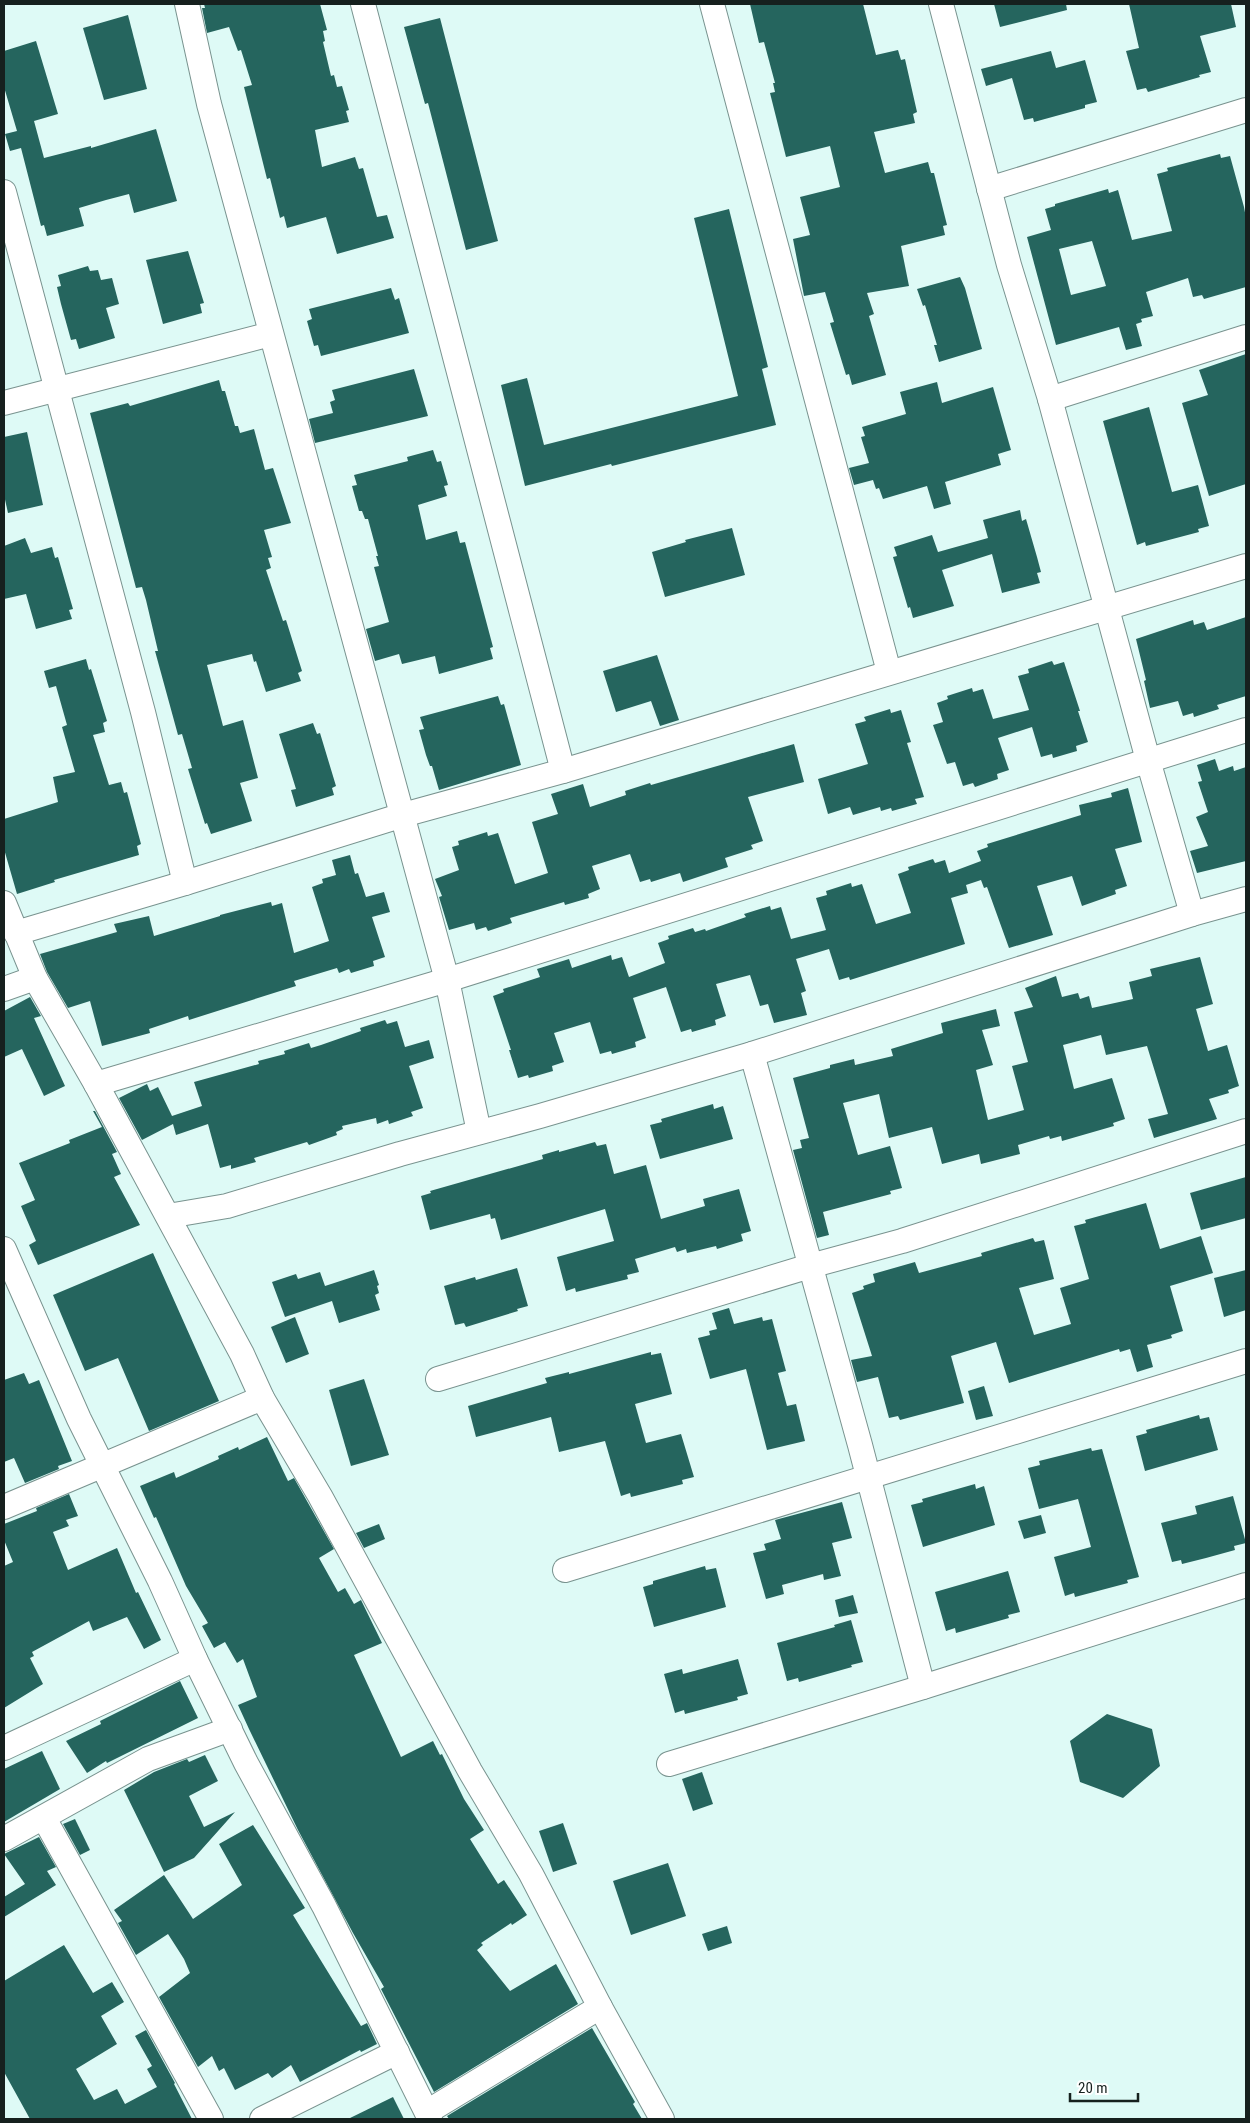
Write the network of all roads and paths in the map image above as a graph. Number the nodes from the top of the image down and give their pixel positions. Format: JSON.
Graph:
{"nodes":[{"id":1,"x":187,"y":4,"type":"edge"},
{"id":2,"x":363,"y":4,"type":"edge"},
{"id":3,"x":712,"y":4,"type":"edge"},
{"id":4,"x":941,"y":4,"type":"edge"},
{"id":5,"x":1246,"y":110,"type":"edge"},
{"id":6,"x":989,"y":189,"type":"junction"},
{"id":7,"x":4,"y":192,"type":"edge"},
{"id":8,"x":271,"y":334,"type":"junction"},
{"id":9,"x":1246,"y":337,"type":"edge"},
{"id":10,"x":58,"y":390,"type":"junction"},
{"id":11,"x":1050,"y":399,"type":"junction"},
{"id":12,"x":4,"y":403,"type":"edge"},
{"id":13,"x":1246,"y":566,"type":"edge"},
{"id":14,"x":1107,"y":608,"type":"junction"},
{"id":15,"x":888,"y":672,"type":"junction"},
{"id":16,"x":1246,"y":730,"type":"edge"},
{"id":17,"x":1148,"y":760,"type":"junction"},
{"id":18,"x":563,"y":771,"type":"junction"},
{"id":19,"x":403,"y":815,"type":"junction"},
{"id":20,"x":185,"y":884,"type":"junction"},
{"id":21,"x":1246,"y":899,"type":"edge"},
{"id":22,"x":4,"y":903,"type":"edge"},
{"id":23,"x":1192,"y":914,"type":"junction"},
{"id":24,"x":16,"y":933,"type":"junction"},
{"id":25,"x":35,"y":978,"type":"junction"},
{"id":26,"x":447,"y":980,"type":"junction"},
{"id":27,"x":4,"y":989,"type":"edge"},
{"id":28,"x":752,"y":1054,"type":"junction"},
{"id":29,"x":96,"y":1084,"type":"junction"},
{"id":30,"x":1246,"y":1131,"type":"edge"},
{"id":31,"x":479,"y":1132,"type":"junction"},
{"id":32,"x":168,"y":1216,"type":"junction"},
{"id":33,"x":4,"y":1252,"type":"edge"},
{"id":34,"x":810,"y":1266,"type":"junction"},
{"id":35,"x":1246,"y":1361,"type":"edge"},
{"id":36,"x":438,"y":1379,"type":"dead end"},
{"id":37,"x":262,"y":1398,"type":"junction"},
{"id":38,"x":101,"y":1465,"type":"junction"},
{"id":39,"x":869,"y":1478,"type":"junction"},
{"id":40,"x":4,"y":1507,"type":"edge"},
{"id":41,"x":566,"y":1570,"type":"dead end"},
{"id":42,"x":1246,"y":1585,"type":"edge"},
{"id":43,"x":195,"y":1660,"type":"junction"},
{"id":44,"x":923,"y":1687,"type":"junction"},
{"id":45,"x":230,"y":1728,"type":"junction"},
{"id":46,"x":4,"y":1748,"type":"edge"},
{"id":47,"x":669,"y":1764,"type":"dead end"},
{"id":48,"x":44,"y":1818,"type":"junction"},
{"id":49,"x":4,"y":1840,"type":"edge"},
{"id":50,"x":600,"y":2007,"type":"junction"},
{"id":51,"x":397,"y":2052,"type":"junction"},
{"id":52,"x":429,"y":2116,"type":"edge"},
{"id":53,"x":211,"y":2119,"type":"edge"},
{"id":54,"x":262,"y":2119,"type":"edge"},
{"id":55,"x":662,"y":2119,"type":"edge"}],
"edges":[{"from":1,"to":8,"type":"street"},
{"from":2,"to":18,"type":"street"},
{"from":3,"to":15,"type":"street"},
{"from":4,"to":6,"type":"street"},
{"from":5,"to":6,"type":"street"},
{"from":6,"to":11,"type":"street"},
{"from":7,"to":10,"type":"street"},
{"from":8,"to":10,"type":"street"},
{"from":8,"to":19,"type":"street"},
{"from":9,"to":11,"type":"street"},
{"from":10,"to":12,"type":"street"},
{"from":10,"to":20,"type":"street"},
{"from":11,"to":14,"type":"street"},
{"from":13,"to":14,"type":"street"},
{"from":14,"to":15,"type":"street"},
{"from":14,"to":17,"type":"street"},
{"from":15,"to":18,"type":"street"},
{"from":16,"to":17,"type":"street"},
{"from":17,"to":23,"type":"street"},
{"from":17,"to":26,"type":"street"},
{"from":18,"to":19,"type":"street"},
{"from":19,"to":20,"type":"street"},
{"from":19,"to":26,"type":"street"},
{"from":20,"to":24,"type":"street"},
{"from":21,"to":23,"type":"street"},
{"from":22,"to":24,"type":"street"},
{"from":23,"to":28,"type":"street"},
{"from":24,"to":25,"type":"street"},
{"from":25,"to":27,"type":"street"},
{"from":25,"to":29,"type":"street"},
{"from":26,"to":29,"type":"street"},
{"from":26,"to":31,"type":"street"},
{"from":28,"to":31,"type":"street"},
{"from":28,"to":34,"type":"street"},
{"from":29,"to":32,"type":"street"},
{"from":30,"to":34,"type":"street"},
{"from":31,"to":32,"type":"street"},
{"from":32,"to":37,"type":"street"},
{"from":33,"to":38,"type":"street"},
{"from":34,"to":36,"type":"street"},
{"from":34,"to":39,"type":"street"},
{"from":35,"to":39,"type":"street"},
{"from":37,"to":38,"type":"street"},
{"from":37,"to":50,"type":"street"},
{"from":38,"to":40,"type":"street"},
{"from":38,"to":43,"type":"street"},
{"from":39,"to":41,"type":"street"},
{"from":39,"to":44,"type":"street"},
{"from":42,"to":44,"type":"street"},
{"from":43,"to":45,"type":"street"},
{"from":43,"to":46,"type":"street"},
{"from":44,"to":47,"type":"street"},
{"from":45,"to":48,"type":"street"},
{"from":45,"to":51,"type":"street"},
{"from":48,"to":49,"type":"street"},
{"from":48,"to":53,"type":"street"},
{"from":50,"to":52,"type":"street"},
{"from":50,"to":55,"type":"street"},
{"from":51,"to":52,"type":"street"},
{"from":51,"to":54,"type":"street"}]}
